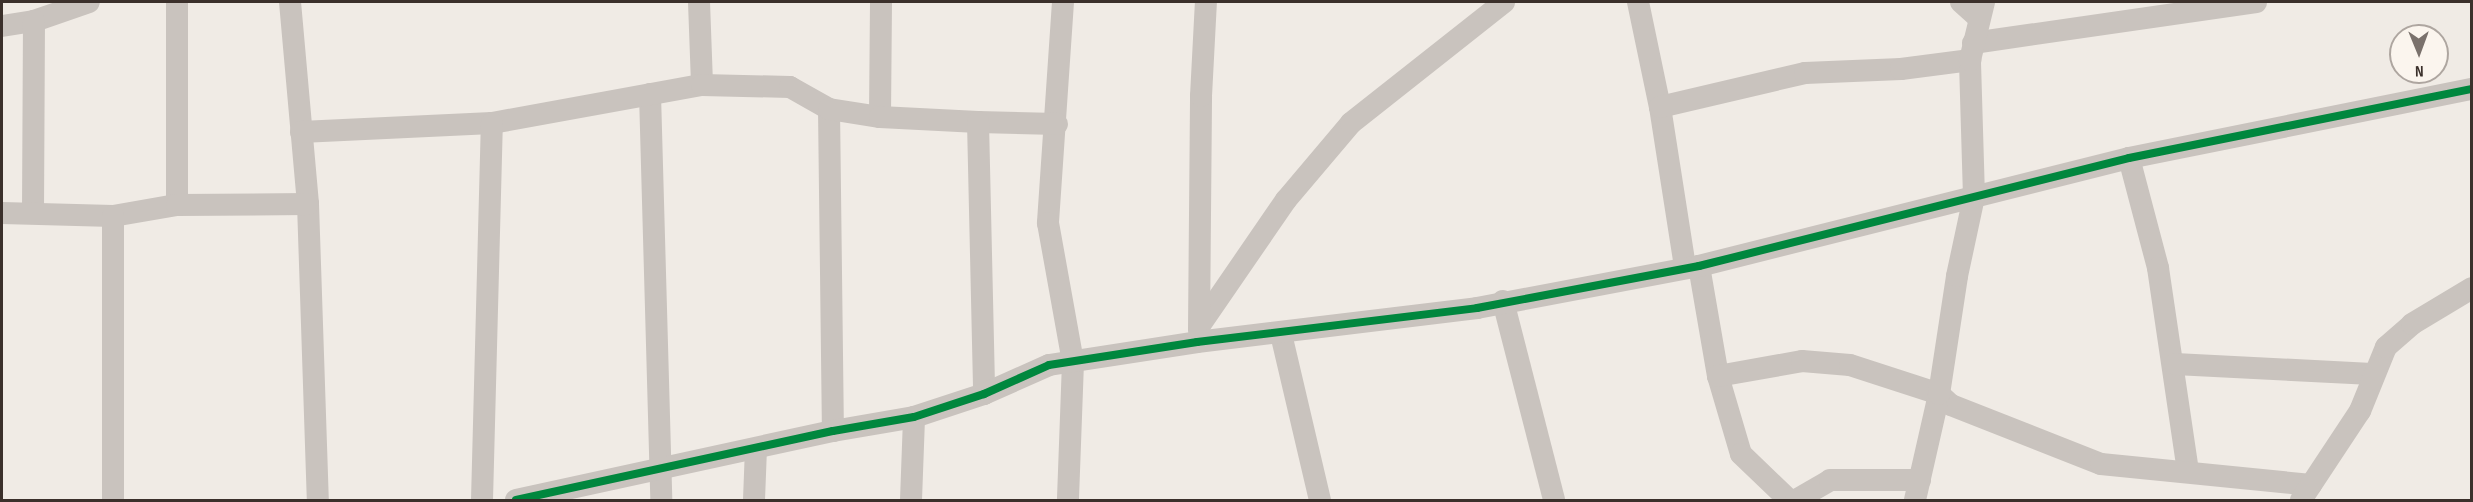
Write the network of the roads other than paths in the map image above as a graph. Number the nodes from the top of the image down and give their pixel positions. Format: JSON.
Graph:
{"nodes":[{"id":1,"x":88,"y":2,"type":"edge"},
{"id":2,"x":177,"y":2,"type":"edge"},
{"id":3,"x":290,"y":2,"type":"edge"},
{"id":4,"x":699,"y":2,"type":"edge"},
{"id":5,"x":881,"y":2,"type":"edge"},
{"id":6,"x":1063,"y":2,"type":"edge"},
{"id":7,"x":1206,"y":2,"type":"edge"},
{"id":8,"x":1504,"y":2,"type":"edge"},
{"id":9,"x":1638,"y":2,"type":"edge"},
{"id":10,"x":1961,"y":2,"type":"edge"},
{"id":11,"x":2256,"y":2,"type":"edge"},
{"id":12,"x":1981,"y":10,"type":"edge"},
{"id":13,"x":2156,"y":10,"type":"edge"},
{"id":14,"x":34,"y":21,"type":"junction"},
{"id":15,"x":2,"y":26,"type":"edge"},
{"id":16,"x":1971,"y":52,"type":"junction"},
{"id":17,"x":702,"y":85,"type":"junction"},
{"id":18,"x":2472,"y":89,"type":"edge"},
{"id":19,"x":650,"y":94,"type":"junction"},
{"id":20,"x":1660,"y":107,"type":"junction"},
{"id":21,"x":829,"y":109,"type":"junction"},
{"id":22,"x":880,"y":117,"type":"junction"},
{"id":23,"x":978,"y":122,"type":"junction"},
{"id":24,"x":492,"y":123,"type":"junction"},
{"id":25,"x":1057,"y":124,"type":"junction"},
{"id":26,"x":301,"y":132,"type":"junction"},
{"id":27,"x":2129,"y":158,"type":"junction"},
{"id":28,"x":1974,"y":197,"type":"junction"},
{"id":29,"x":308,"y":204,"type":"junction"},
{"id":30,"x":177,"y":205,"type":"junction"},
{"id":31,"x":33,"y":211,"type":"junction"},
{"id":32,"x":2,"y":213,"type":"edge"},
{"id":33,"x":113,"y":216,"type":"junction"},
{"id":34,"x":1692,"y":266,"type":"junction"},
{"id":35,"x":2472,"y":288,"type":"edge"},
{"id":36,"x":1503,"y":301,"type":"junction"},
{"id":37,"x":1198,"y":333,"type":"junction"},
{"id":38,"x":1281,"y":334,"type":"junction"},
{"id":39,"x":1073,"y":362,"type":"junction"},
{"id":40,"x":2175,"y":364,"type":"junction"},
{"id":41,"x":2372,"y":374,"type":"junction"},
{"id":42,"x":1718,"y":376,"type":"junction"},
{"id":43,"x":984,"y":394,"type":"junction"},
{"id":44,"x":1940,"y":394,"type":"junction"},
{"id":45,"x":914,"y":417,"type":"junction"},
{"id":46,"x":833,"y":430,"type":"junction"},
{"id":47,"x":756,"y":449,"type":"junction"},
{"id":48,"x":2188,"y":471,"type":"junction"},
{"id":49,"x":658,"y":472,"type":"junction"},
{"id":50,"x":1918,"y":490,"type":"edge"},
{"id":51,"x":2308,"y":496,"type":"edge"},
{"id":52,"x":113,"y":501,"type":"edge"},
{"id":53,"x":318,"y":501,"type":"edge"},
{"id":54,"x":482,"y":501,"type":"edge"},
{"id":55,"x":516,"y":501,"type":"edge"},
{"id":56,"x":661,"y":501,"type":"edge"},
{"id":57,"x":754,"y":501,"type":"edge"},
{"id":58,"x":911,"y":501,"type":"edge"},
{"id":59,"x":1068,"y":501,"type":"edge"},
{"id":60,"x":1320,"y":501,"type":"edge"},
{"id":61,"x":1554,"y":501,"type":"edge"},
{"id":62,"x":1789,"y":501,"type":"edge"},
{"id":63,"x":1796,"y":501,"type":"edge"}],
"edges":[{"from":1,"to":14,"type":"street"},
{"from":2,"to":30,"type":"street"},
{"from":3,"to":26,"type":"street"},
{"from":4,"to":17,"type":"street"},
{"from":5,"to":22,"type":"street"},
{"from":6,"to":25,"type":"street"},
{"from":7,"to":37,"type":"street"},
{"from":8,"to":37,"type":"street"},
{"from":9,"to":20,"type":"street"},
{"from":10,"to":12,"type":"street"},
{"from":11,"to":13,"type":"street"},
{"from":12,"to":16,"type":"street"},
{"from":13,"to":16,"type":"street"},
{"from":14,"to":15,"type":"street"},
{"from":14,"to":31,"type":"street"},
{"from":16,"to":20,"type":"street"},
{"from":16,"to":28,"type":"street"},
{"from":17,"to":19,"type":"street"},
{"from":17,"to":21,"type":"street"},
{"from":18,"to":27,"type":"street"},
{"from":19,"to":24,"type":"street"},
{"from":19,"to":49,"type":"street"},
{"from":20,"to":34,"type":"street"},
{"from":21,"to":22,"type":"street"},
{"from":21,"to":46,"type":"street"},
{"from":22,"to":23,"type":"street"},
{"from":23,"to":25,"type":"street"},
{"from":23,"to":43,"type":"street"},
{"from":24,"to":26,"type":"street"},
{"from":24,"to":54,"type":"street"},
{"from":25,"to":39,"type":"street"},
{"from":26,"to":29,"type":"street"},
{"from":27,"to":28,"type":"street"},
{"from":27,"to":40,"type":"street"},
{"from":28,"to":34,"type":"street"},
{"from":28,"to":44,"type":"street"},
{"from":29,"to":30,"type":"street"},
{"from":29,"to":53,"type":"street"},
{"from":30,"to":33,"type":"street"},
{"from":31,"to":32,"type":"street"},
{"from":31,"to":33,"type":"street"},
{"from":33,"to":52,"type":"street"},
{"from":34,"to":36,"type":"street"},
{"from":34,"to":42,"type":"street"},
{"from":35,"to":41,"type":"street"},
{"from":36,"to":38,"type":"street"},
{"from":36,"to":61,"type":"street"},
{"from":37,"to":38,"type":"street"},
{"from":37,"to":39,"type":"street"},
{"from":38,"to":60,"type":"street"},
{"from":39,"to":43,"type":"street"},
{"from":39,"to":59,"type":"street"},
{"from":40,"to":41,"type":"street"},
{"from":40,"to":48,"type":"street"},
{"from":41,"to":51,"type":"street"},
{"from":42,"to":44,"type":"street"},
{"from":42,"to":62,"type":"street"},
{"from":43,"to":45,"type":"street"},
{"from":44,"to":48,"type":"street"},
{"from":44,"to":50,"type":"street"},
{"from":45,"to":46,"type":"street"},
{"from":45,"to":58,"type":"street"},
{"from":46,"to":47,"type":"street"},
{"from":47,"to":49,"type":"street"},
{"from":47,"to":57,"type":"street"},
{"from":48,"to":51,"type":"street"},
{"from":49,"to":55,"type":"street"},
{"from":49,"to":56,"type":"street"},
{"from":50,"to":63,"type":"street"}]}
